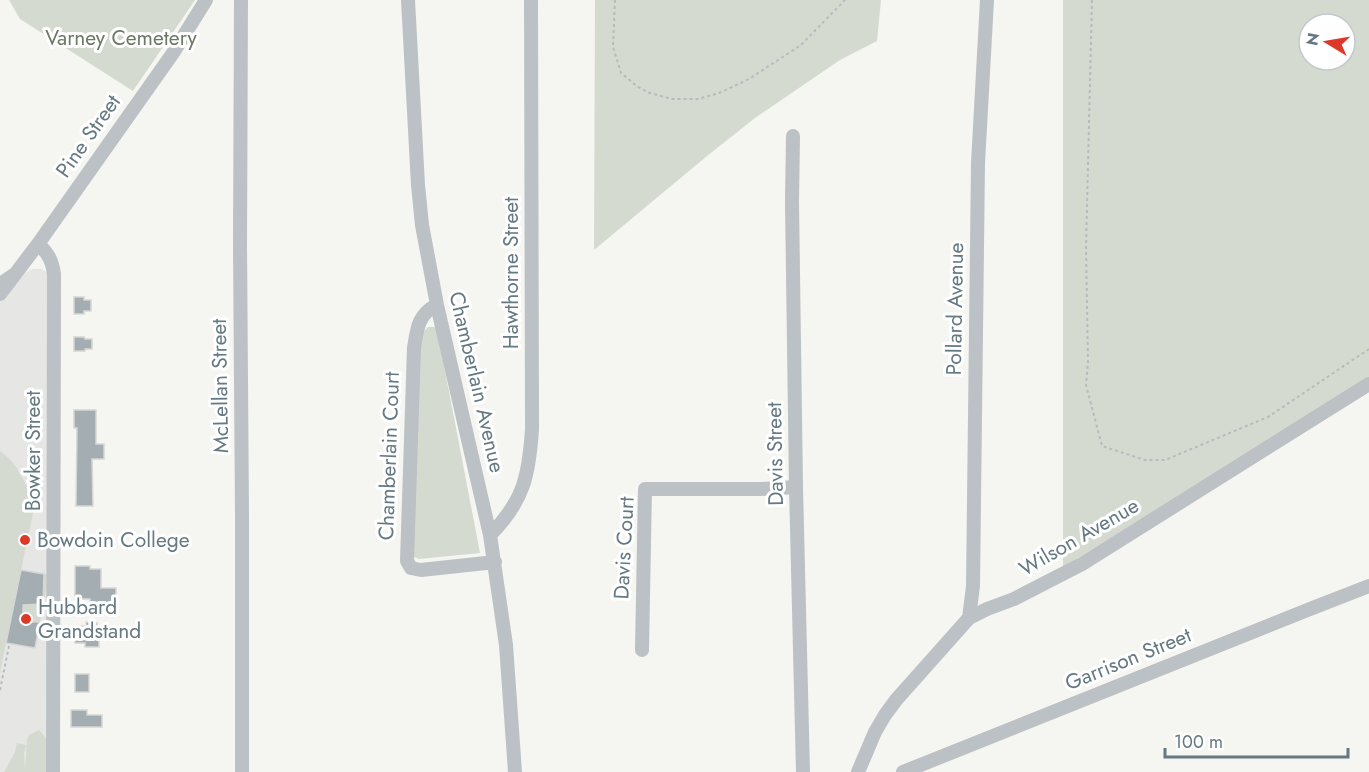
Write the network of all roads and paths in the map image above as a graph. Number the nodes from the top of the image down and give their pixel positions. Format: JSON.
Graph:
{"nodes":[{"id":1,"x":206,"y":0,"type":"edge"},
{"id":2,"x":241,"y":0,"type":"edge"},
{"id":3,"x":408,"y":0,"type":"edge"},
{"id":4,"x":531,"y":0,"type":"edge"},
{"id":5,"x":615,"y":0,"type":"edge"},
{"id":6,"x":845,"y":0,"type":"edge"},
{"id":7,"x":987,"y":0,"type":"edge"},
{"id":8,"x":1092,"y":0,"type":"edge"},
{"id":9,"x":793,"y":136,"type":"dead end"},
{"id":10,"x":38,"y":244,"type":"junction"},
{"id":11,"x":25,"y":261,"type":"junction"},
{"id":12,"x":0,"y":280,"type":"edge"},
{"id":13,"x":0,"y":294,"type":"edge"},
{"id":14,"x":437,"y":305,"type":"junction"},
{"id":15,"x":1369,"y":349,"type":"edge"},
{"id":16,"x":1369,"y":384,"type":"edge"},
{"id":17,"x":796,"y":487,"type":"junction"},
{"id":18,"x":490,"y":535,"type":"junction"},
{"id":19,"x":495,"y":562,"type":"junction"},
{"id":20,"x":1369,"y":586,"type":"edge"},
{"id":21,"x":969,"y":618,"type":"junction"},
{"id":22,"x":9,"y":646,"type":"dead end"},
{"id":23,"x":642,"y":650,"type":"dead end"},
{"id":24,"x":0,"y":690,"type":"edge"},
{"id":25,"x":53,"y":772,"type":"edge"},
{"id":26,"x":242,"y":772,"type":"edge"},
{"id":27,"x":514,"y":772,"type":"edge"},
{"id":28,"x":804,"y":772,"type":"edge"},
{"id":29,"x":858,"y":772,"type":"edge"},
{"id":30,"x":903,"y":772,"type":"edge"}],
"edges":[{"from":1,"to":10,"type":"street","name":"Pine Street"},
{"from":2,"to":26,"type":"street","name":"McLellan Street"},
{"from":3,"to":14,"type":"street","name":"Chamberlain Avenue"},
{"from":4,"to":18,"type":"street","name":"Hawthorne Street"},
{"from":5,"to":6,"type":"path"},
{"from":7,"to":21,"type":"street","name":"Pollard Avenue"},
{"from":8,"to":15,"type":"path"},
{"from":9,"to":17,"type":"street","name":"Davis Street"},
{"from":10,"to":11,"type":"street","name":"Pine Street"},
{"from":10,"to":25,"type":"street","name":"Bowker Street"},
{"from":11,"to":12,"type":"lane"},
{"from":11,"to":13,"type":"street","name":"Pine Street"},
{"from":14,"to":18,"type":"street","name":"Chamberlain Avenue"},
{"from":14,"to":19,"type":"street","name":"Chamberlain Court"},
{"from":16,"to":21,"type":"street","name":"Wilson Avenue"},
{"from":17,"to":23,"type":"street","name":"Davis Court"},
{"from":17,"to":28,"type":"street","name":"Davis Street"},
{"from":18,"to":19,"type":"street","name":"Chamberlain Avenue"},
{"from":19,"to":27,"type":"street","name":"Chamberlain Avenue"},
{"from":20,"to":30,"type":"street","name":"Garrison Street"},
{"from":21,"to":29,"type":"street","name":"Wilson Avenue"},
{"from":22,"to":24,"type":"path"}]}
